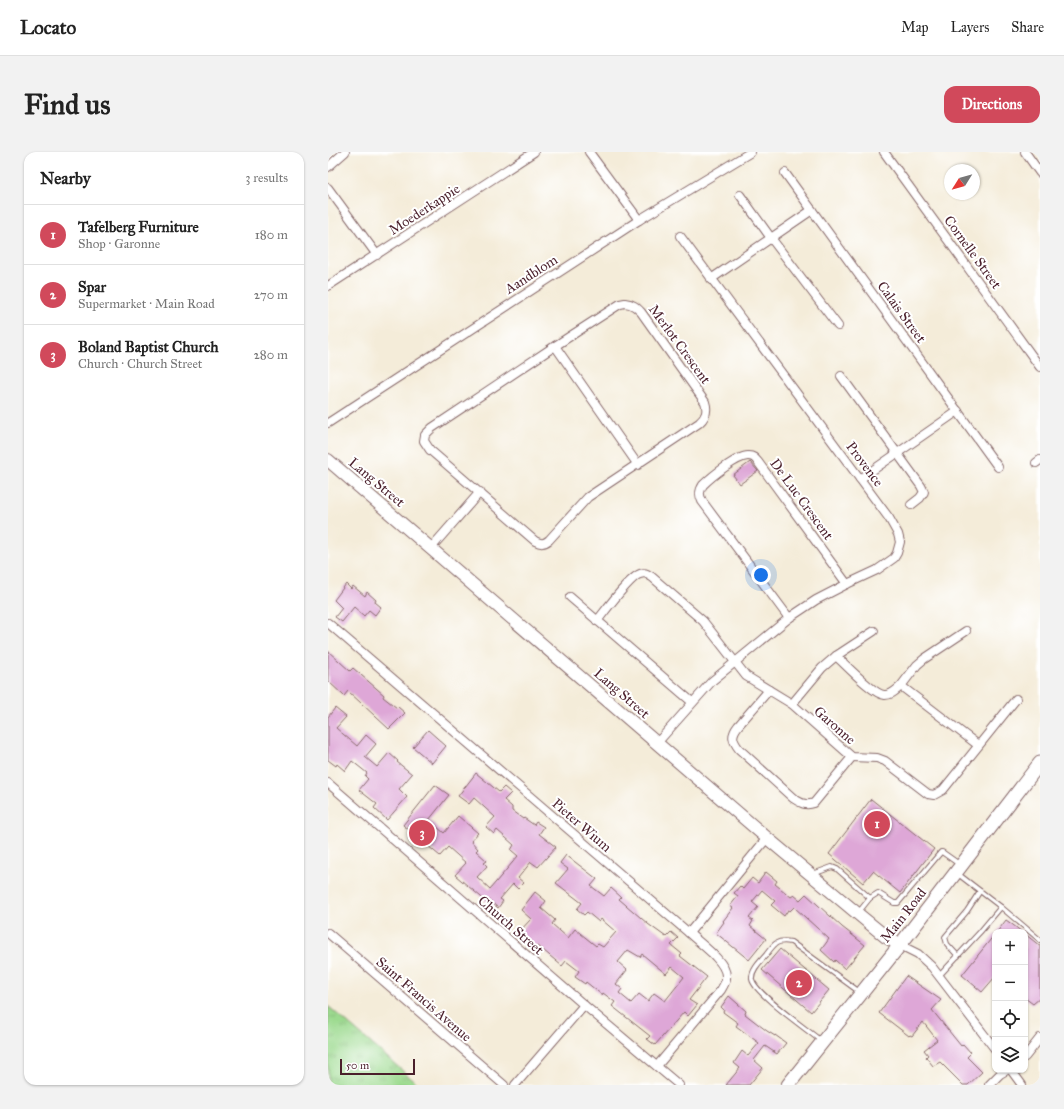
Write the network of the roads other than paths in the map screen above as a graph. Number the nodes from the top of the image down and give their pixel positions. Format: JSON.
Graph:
{"nodes":[{"id":1,"x":345,"y":152,"type":"edge"},
{"id":2,"x":534,"y":152,"type":"edge"},
{"id":3,"x":588,"y":152,"type":"edge"},
{"id":4,"x":751,"y":152,"type":"edge"},
{"id":5,"x":884,"y":152,"type":"edge"},
{"id":6,"x":1025,"y":152,"type":"edge"},
{"id":7,"x":328,"y":167,"type":"edge"},
{"id":8,"x":785,"y":173,"type":"dead end"},
{"id":9,"x":1040,"y":173,"type":"edge"},
{"id":10,"x":328,"y":188,"type":"edge"},
{"id":11,"x":740,"y":195,"type":"dead end"},
{"id":12,"x":812,"y":210,"type":"junction"},
{"id":13,"x":639,"y":220,"type":"junction"},
{"id":14,"x":680,"y":236,"type":"dead end"},
{"id":15,"x":770,"y":238,"type":"junction"},
{"id":16,"x":377,"y":255,"type":"junction"},
{"id":17,"x":711,"y":279,"type":"junction"},
{"id":18,"x":328,"y":286,"type":"edge"},
{"id":19,"x":838,"y":326,"type":"dead end"},
{"id":20,"x":554,"y":346,"type":"junction"},
{"id":21,"x":1040,"y":367,"type":"edge"},
{"id":22,"x":842,"y":376,"type":"dead end"},
{"id":23,"x":958,"y":411,"type":"junction"},
{"id":24,"x":328,"y":423,"type":"edge"},
{"id":25,"x":897,"y":454,"type":"junction"},
{"id":26,"x":328,"y":460,"type":"edge"},
{"id":27,"x":638,"y":465,"type":"junction"},
{"id":28,"x":998,"y":467,"type":"dead end"},
{"id":29,"x":860,"y":479,"type":"junction"},
{"id":30,"x":480,"y":492,"type":"junction"},
{"id":31,"x":911,"y":505,"type":"dead end"},
{"id":32,"x":431,"y":548,"type":"junction"},
{"id":33,"x":847,"y":584,"type":"junction"},
{"id":34,"x":570,"y":597,"type":"dead end"},
{"id":35,"x":789,"y":618,"type":"junction"},
{"id":36,"x":597,"y":620,"type":"junction"},
{"id":37,"x":328,"y":623,"type":"edge"},
{"id":38,"x":874,"y":631,"type":"dead end"},
{"id":39,"x":966,"y":631,"type":"dead end"},
{"id":40,"x":836,"y":656,"type":"junction"},
{"id":41,"x":734,"y":662,"type":"junction"},
{"id":42,"x":901,"y":686,"type":"junction"},
{"id":43,"x":769,"y":690,"type":"junction"},
{"id":44,"x":1016,"y":699,"type":"dead end"},
{"id":45,"x":692,"y":702,"type":"junction"},
{"id":46,"x":792,"y":704,"type":"junction"},
{"id":47,"x":657,"y":743,"type":"junction"},
{"id":48,"x":978,"y":745,"type":"junction"},
{"id":49,"x":852,"y":757,"type":"junction"},
{"id":50,"x":1040,"y":763,"type":"edge"},
{"id":51,"x":328,"y":783,"type":"edge"},
{"id":52,"x":767,"y":838,"type":"junction"},
{"id":53,"x":958,"y":869,"type":"junction"},
{"id":54,"x":811,"y":875,"type":"junction"},
{"id":55,"x":980,"y":891,"type":"junction"},
{"id":56,"x":870,"y":898,"type":"junction"},
{"id":57,"x":1001,"y":906,"type":"junction"},
{"id":58,"x":858,"y":914,"type":"junction"},
{"id":59,"x":328,"y":933,"type":"edge"},
{"id":60,"x":689,"y":933,"type":"junction"},
{"id":61,"x":1040,"y":940,"type":"edge"},
{"id":62,"x":900,"y":945,"type":"junction"},
{"id":63,"x":958,"y":956,"type":"junction"},
{"id":64,"x":939,"y":976,"type":"junction"},
{"id":65,"x":861,"y":993,"type":"junction"},
{"id":66,"x":584,"y":1005,"type":"junction"},
{"id":67,"x":1040,"y":1038,"type":"edge"},
{"id":68,"x":823,"y":1042,"type":"junction"},
{"id":69,"x":992,"y":1045,"type":"edge"},
{"id":70,"x":1028,"y":1053,"type":"edge"},
{"id":71,"x":657,"y":1066,"type":"junction"},
{"id":72,"x":1002,"y":1073,"type":"edge"},
{"id":73,"x":1013,"y":1073,"type":"edge"},
{"id":74,"x":504,"y":1085,"type":"edge"},
{"id":75,"x":515,"y":1085,"type":"edge"},
{"id":76,"x":679,"y":1085,"type":"edge"},
{"id":77,"x":788,"y":1085,"type":"edge"},
{"id":78,"x":989,"y":1085,"type":"edge"},
{"id":79,"x":1022,"y":1085,"type":"edge"}],
"edges":[{"from":1,"to":7,"type":"street"},
{"from":2,"to":16,"type":"street","name":"Moederkappie"},
{"from":3,"to":13,"type":"street"},
{"from":4,"to":13,"type":"street","name":"Aandblom"},
{"from":5,"to":21,"type":"street","name":"Cornelle Street"},
{"from":6,"to":9,"type":"street"},
{"from":8,"to":12,"type":"street","name":"Calais Street"},
{"from":10,"to":16,"type":"street"},
{"from":11,"to":15,"type":"street"},
{"from":12,"to":15,"type":"street"},
{"from":12,"to":23,"type":"street","name":"Calais Street"},
{"from":13,"to":24,"type":"street","name":"Aandblom"},
{"from":14,"to":17,"type":"street","name":"Provence"},
{"from":15,"to":17,"type":"street"},
{"from":15,"to":19,"type":"street"},
{"from":16,"to":18,"type":"street","name":"Moederkappie"},
{"from":17,"to":29,"type":"street","name":"Provence"},
{"from":20,"to":27,"type":"street"},
{"from":20,"to":27,"type":"street","name":"Merlot Crescent"},
{"from":20,"to":30,"type":"street","name":"Merlot Crescent"},
{"from":22,"to":25,"type":"street"},
{"from":23,"to":25,"type":"street"},
{"from":23,"to":28,"type":"street","name":"Calais Street"},
{"from":25,"to":29,"type":"street"},
{"from":25,"to":31,"type":"street"},
{"from":26,"to":32,"type":"street","name":"Lang Street"},
{"from":27,"to":30,"type":"street","name":"Merlot Crescent"},
{"from":29,"to":33,"type":"street","name":"Provence"},
{"from":30,"to":32,"type":"street"},
{"from":32,"to":47,"type":"street","name":"Lang Street"},
{"from":33,"to":35,"type":"street","name":"Provence"},
{"from":33,"to":35,"type":"street","name":"De Luc Crescent"},
{"from":34,"to":36,"type":"street"},
{"from":35,"to":41,"type":"street","name":"Provence"},
{"from":36,"to":41,"type":"street","name":"Garonne"},
{"from":36,"to":45,"type":"street"},
{"from":37,"to":60,"type":"street","name":"Pieter Wium"},
{"from":38,"to":40,"type":"street"},
{"from":39,"to":42,"type":"street"},
{"from":40,"to":42,"type":"street"},
{"from":40,"to":46,"type":"street"},
{"from":41,"to":43,"type":"street","name":"Garonne"},
{"from":41,"to":45,"type":"street"},
{"from":42,"to":48,"type":"street"},
{"from":43,"to":46,"type":"street","name":"Garonne"},
{"from":43,"to":49,"type":"street"},
{"from":44,"to":48,"type":"street","name":"Garonne"},
{"from":45,"to":47,"type":"street"},
{"from":46,"to":49,"type":"street","name":"Garonne"},
{"from":47,"to":52,"type":"street","name":"Lang Street"},
{"from":48,"to":49,"type":"street","name":"Garonne"},
{"from":50,"to":53,"type":"main road","name":"Main Road"},
{"from":51,"to":66,"type":"street","name":"Church Street"},
{"from":52,"to":54,"type":"street","name":"Lang Street"},
{"from":52,"to":60,"type":"street"},
{"from":53,"to":55,"type":"lane"},
{"from":53,"to":56,"type":"lane"},
{"from":53,"to":62,"type":"main road","name":"Main Road"},
{"from":54,"to":56,"type":"lane"},
{"from":54,"to":58,"type":"street","name":"Lang Street"},
{"from":55,"to":57,"type":"lane"},
{"from":55,"to":63,"type":"lane"},
{"from":56,"to":58,"type":"lane"},
{"from":57,"to":61,"type":"lane"},
{"from":57,"to":63,"type":"lane"},
{"from":58,"to":62,"type":"street","name":"Lang Street"},
{"from":59,"to":74,"type":"street","name":"Saint Francis Avenue"},
{"from":60,"to":71,"type":"street","name":"Pieter Wium"},
{"from":62,"to":64,"type":"street"},
{"from":62,"to":65,"type":"main road","name":"Main Road"},
{"from":63,"to":64,"type":"lane"},
{"from":64,"to":69,"type":"street"},
{"from":65,"to":68,"type":"main road","name":"Main Road"},
{"from":65,"to":68,"type":"lane"},
{"from":66,"to":71,"type":"street","name":"Church Street"},
{"from":66,"to":75,"type":"street"},
{"from":67,"to":70,"type":"street"},
{"from":68,"to":77,"type":"main road","name":"Main Road"},
{"from":71,"to":76,"type":"street","name":"Church Street"},
{"from":72,"to":78,"type":"street"},
{"from":73,"to":79,"type":"street"}]}
